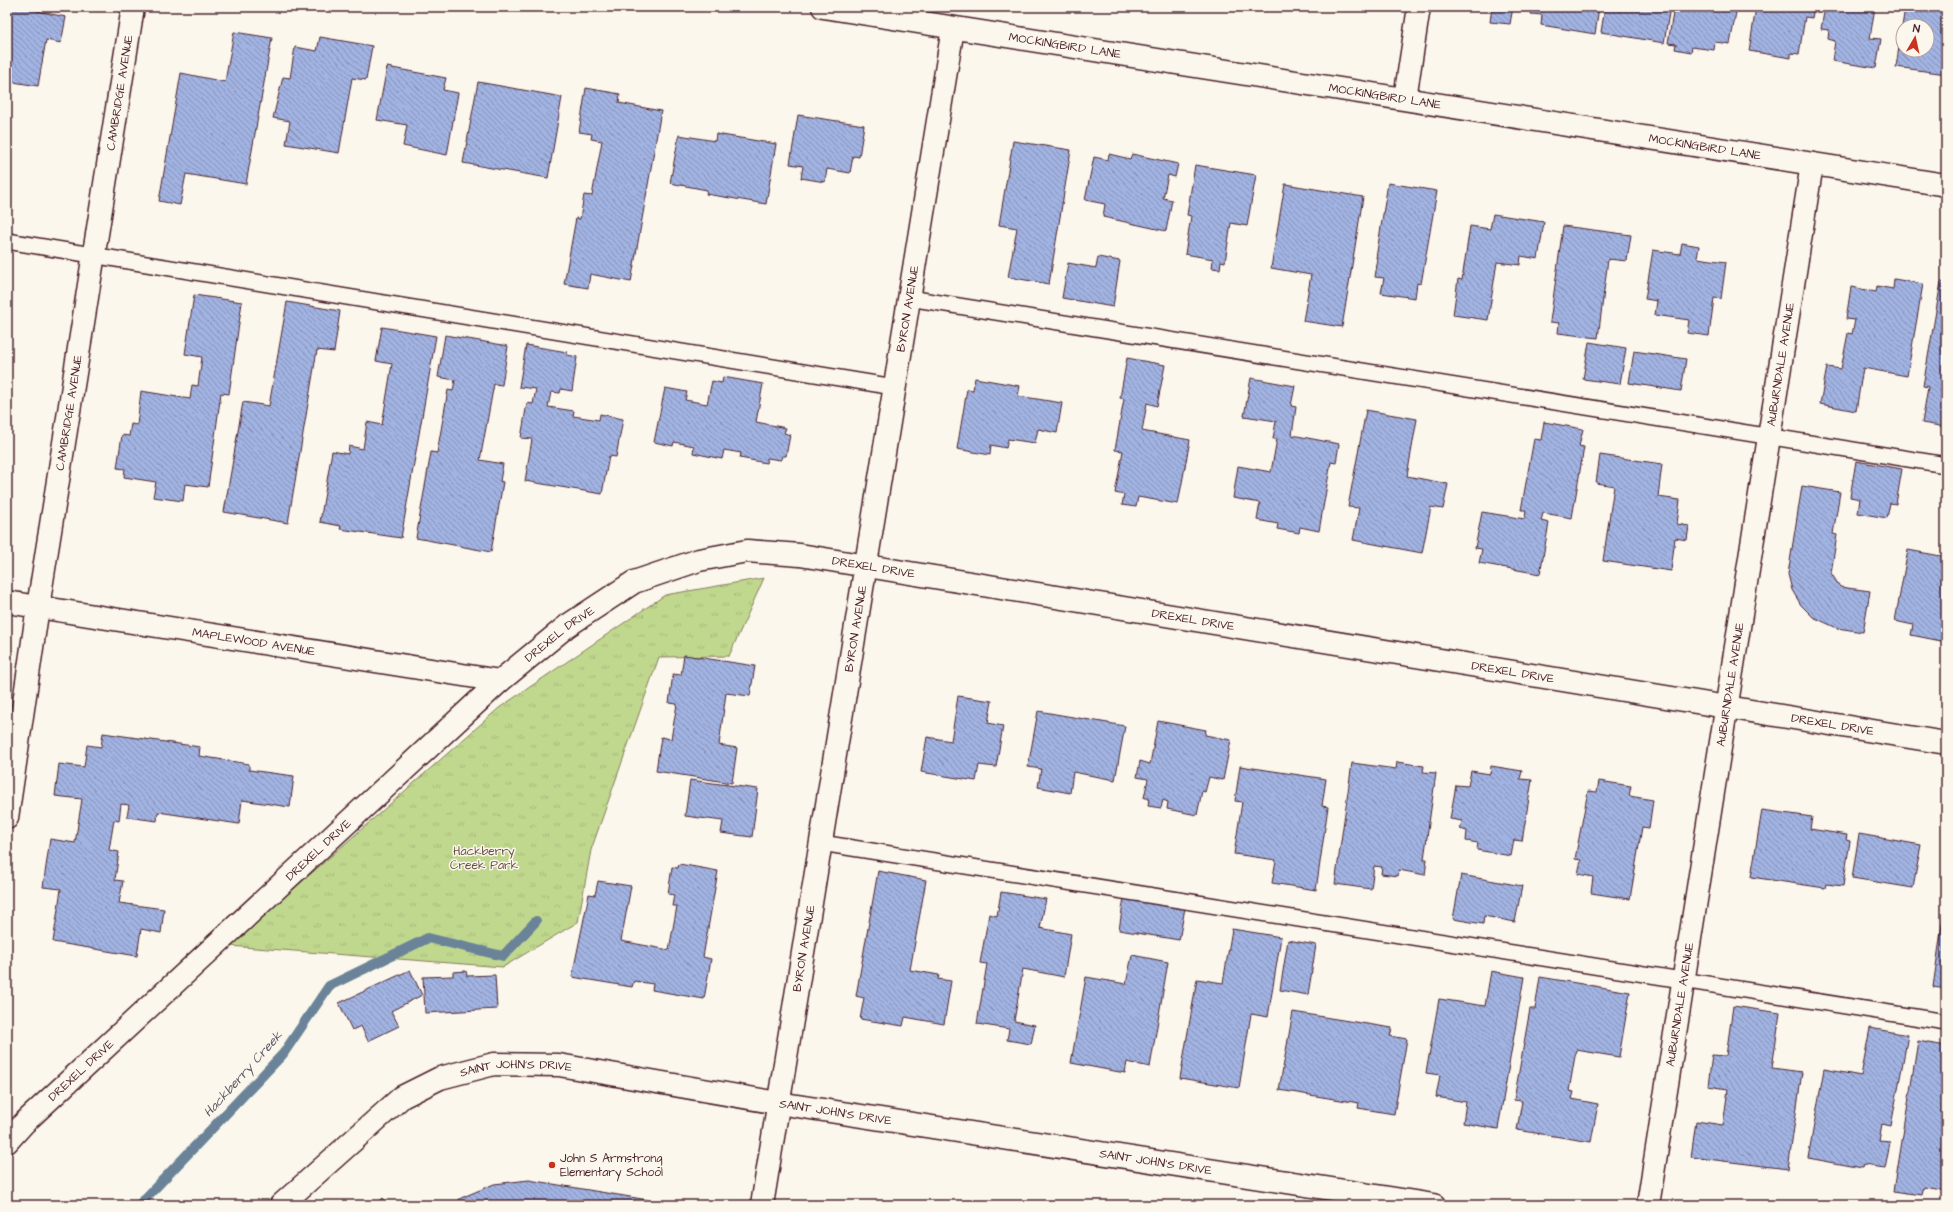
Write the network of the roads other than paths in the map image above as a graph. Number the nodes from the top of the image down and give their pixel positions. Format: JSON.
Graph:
{"nodes":[{"id":1,"x":133,"y":7,"type":"edge"},
{"id":2,"x":823,"y":7,"type":"edge"},
{"id":3,"x":1419,"y":7,"type":"edge"},
{"id":4,"x":953,"y":28,"type":"junction"},
{"id":5,"x":1404,"y":98,"type":"junction"},
{"id":6,"x":1812,"y":164,"type":"junction"},
{"id":7,"x":1946,"y":185,"type":"edge"},
{"id":8,"x":7,"y":241,"type":"edge"},
{"id":9,"x":94,"y":255,"type":"junction"},
{"id":10,"x":909,"y":298,"type":"junction"},
{"id":11,"x":894,"y":387,"type":"junction"},
{"id":12,"x":1769,"y":437,"type":"junction"},
{"id":13,"x":1946,"y":465,"type":"edge"},
{"id":14,"x":865,"y":566,"type":"junction"},
{"id":15,"x":7,"y":602,"type":"edge"},
{"id":16,"x":38,"y":607,"type":"junction"},
{"id":17,"x":500,"y":681,"type":"junction"},
{"id":18,"x":1727,"y":708,"type":"junction"},
{"id":19,"x":1946,"y":743,"type":"edge"},
{"id":20,"x":7,"y":818,"type":"edge"},
{"id":21,"x":821,"y":843,"type":"junction"},
{"id":22,"x":1684,"y":980,"type":"junction"},
{"id":23,"x":1946,"y":1022,"type":"edge"},
{"id":24,"x":778,"y":1103,"type":"junction"},
{"id":25,"x":7,"y":1142,"type":"edge"},
{"id":26,"x":281,"y":1205,"type":"edge"},
{"id":27,"x":762,"y":1205,"type":"edge"},
{"id":28,"x":1434,"y":1205,"type":"edge"},
{"id":29,"x":1648,"y":1205,"type":"edge"}],
"edges":[{"from":1,"to":9,"type":"street","name":"CAMBRIDGE AVENUE"},
{"from":2,"to":4,"type":"street","name":"MOCKINGBIRD LANE"},
{"from":3,"to":5,"type":"street"},
{"from":4,"to":5,"type":"street","name":"MOCKINGBIRD LANE"},
{"from":4,"to":10,"type":"street","name":"BYRON AVENUE"},
{"from":5,"to":6,"type":"street","name":"MOCKINGBIRD LANE"},
{"from":6,"to":7,"type":"street","name":"MOCKINGBIRD LANE"},
{"from":6,"to":12,"type":"street","name":"AUBURNDALE AVENUE"},
{"from":8,"to":9,"type":"lane"},
{"from":9,"to":11,"type":"lane"},
{"from":9,"to":16,"type":"street","name":"CAMBRIDGE AVENUE"},
{"from":10,"to":11,"type":"street","name":"BYRON AVENUE"},
{"from":10,"to":12,"type":"lane"},
{"from":11,"to":14,"type":"street","name":"BYRON AVENUE"},
{"from":12,"to":13,"type":"lane"},
{"from":12,"to":18,"type":"street","name":"AUBURNDALE AVENUE"},
{"from":14,"to":17,"type":"street","name":"DREXEL DRIVE"},
{"from":14,"to":18,"type":"street","name":"DREXEL DRIVE"},
{"from":14,"to":21,"type":"street","name":"BYRON AVENUE"},
{"from":15,"to":16,"type":"street","name":"MAPLEWOOD AVENUE"},
{"from":16,"to":17,"type":"street","name":"MAPLEWOOD AVENUE"},
{"from":16,"to":20,"type":"street","name":"CAMBRIDGE AVENUE"},
{"from":17,"to":25,"type":"street","name":"DREXEL DRIVE"},
{"from":18,"to":19,"type":"street","name":"DREXEL DRIVE"},
{"from":18,"to":22,"type":"street","name":"AUBURNDALE AVENUE"},
{"from":21,"to":22,"type":"lane"},
{"from":21,"to":24,"type":"street","name":"BYRON AVENUE"},
{"from":22,"to":23,"type":"lane"},
{"from":22,"to":29,"type":"street","name":"AUBURNDALE AVENUE"},
{"from":24,"to":26,"type":"street","name":"SAINT JOHN'S DRIVE"},
{"from":24,"to":27,"type":"street","name":"BYRON AVENUE"},
{"from":24,"to":28,"type":"street","name":"SAINT JOHN'S DRIVE"}]}
